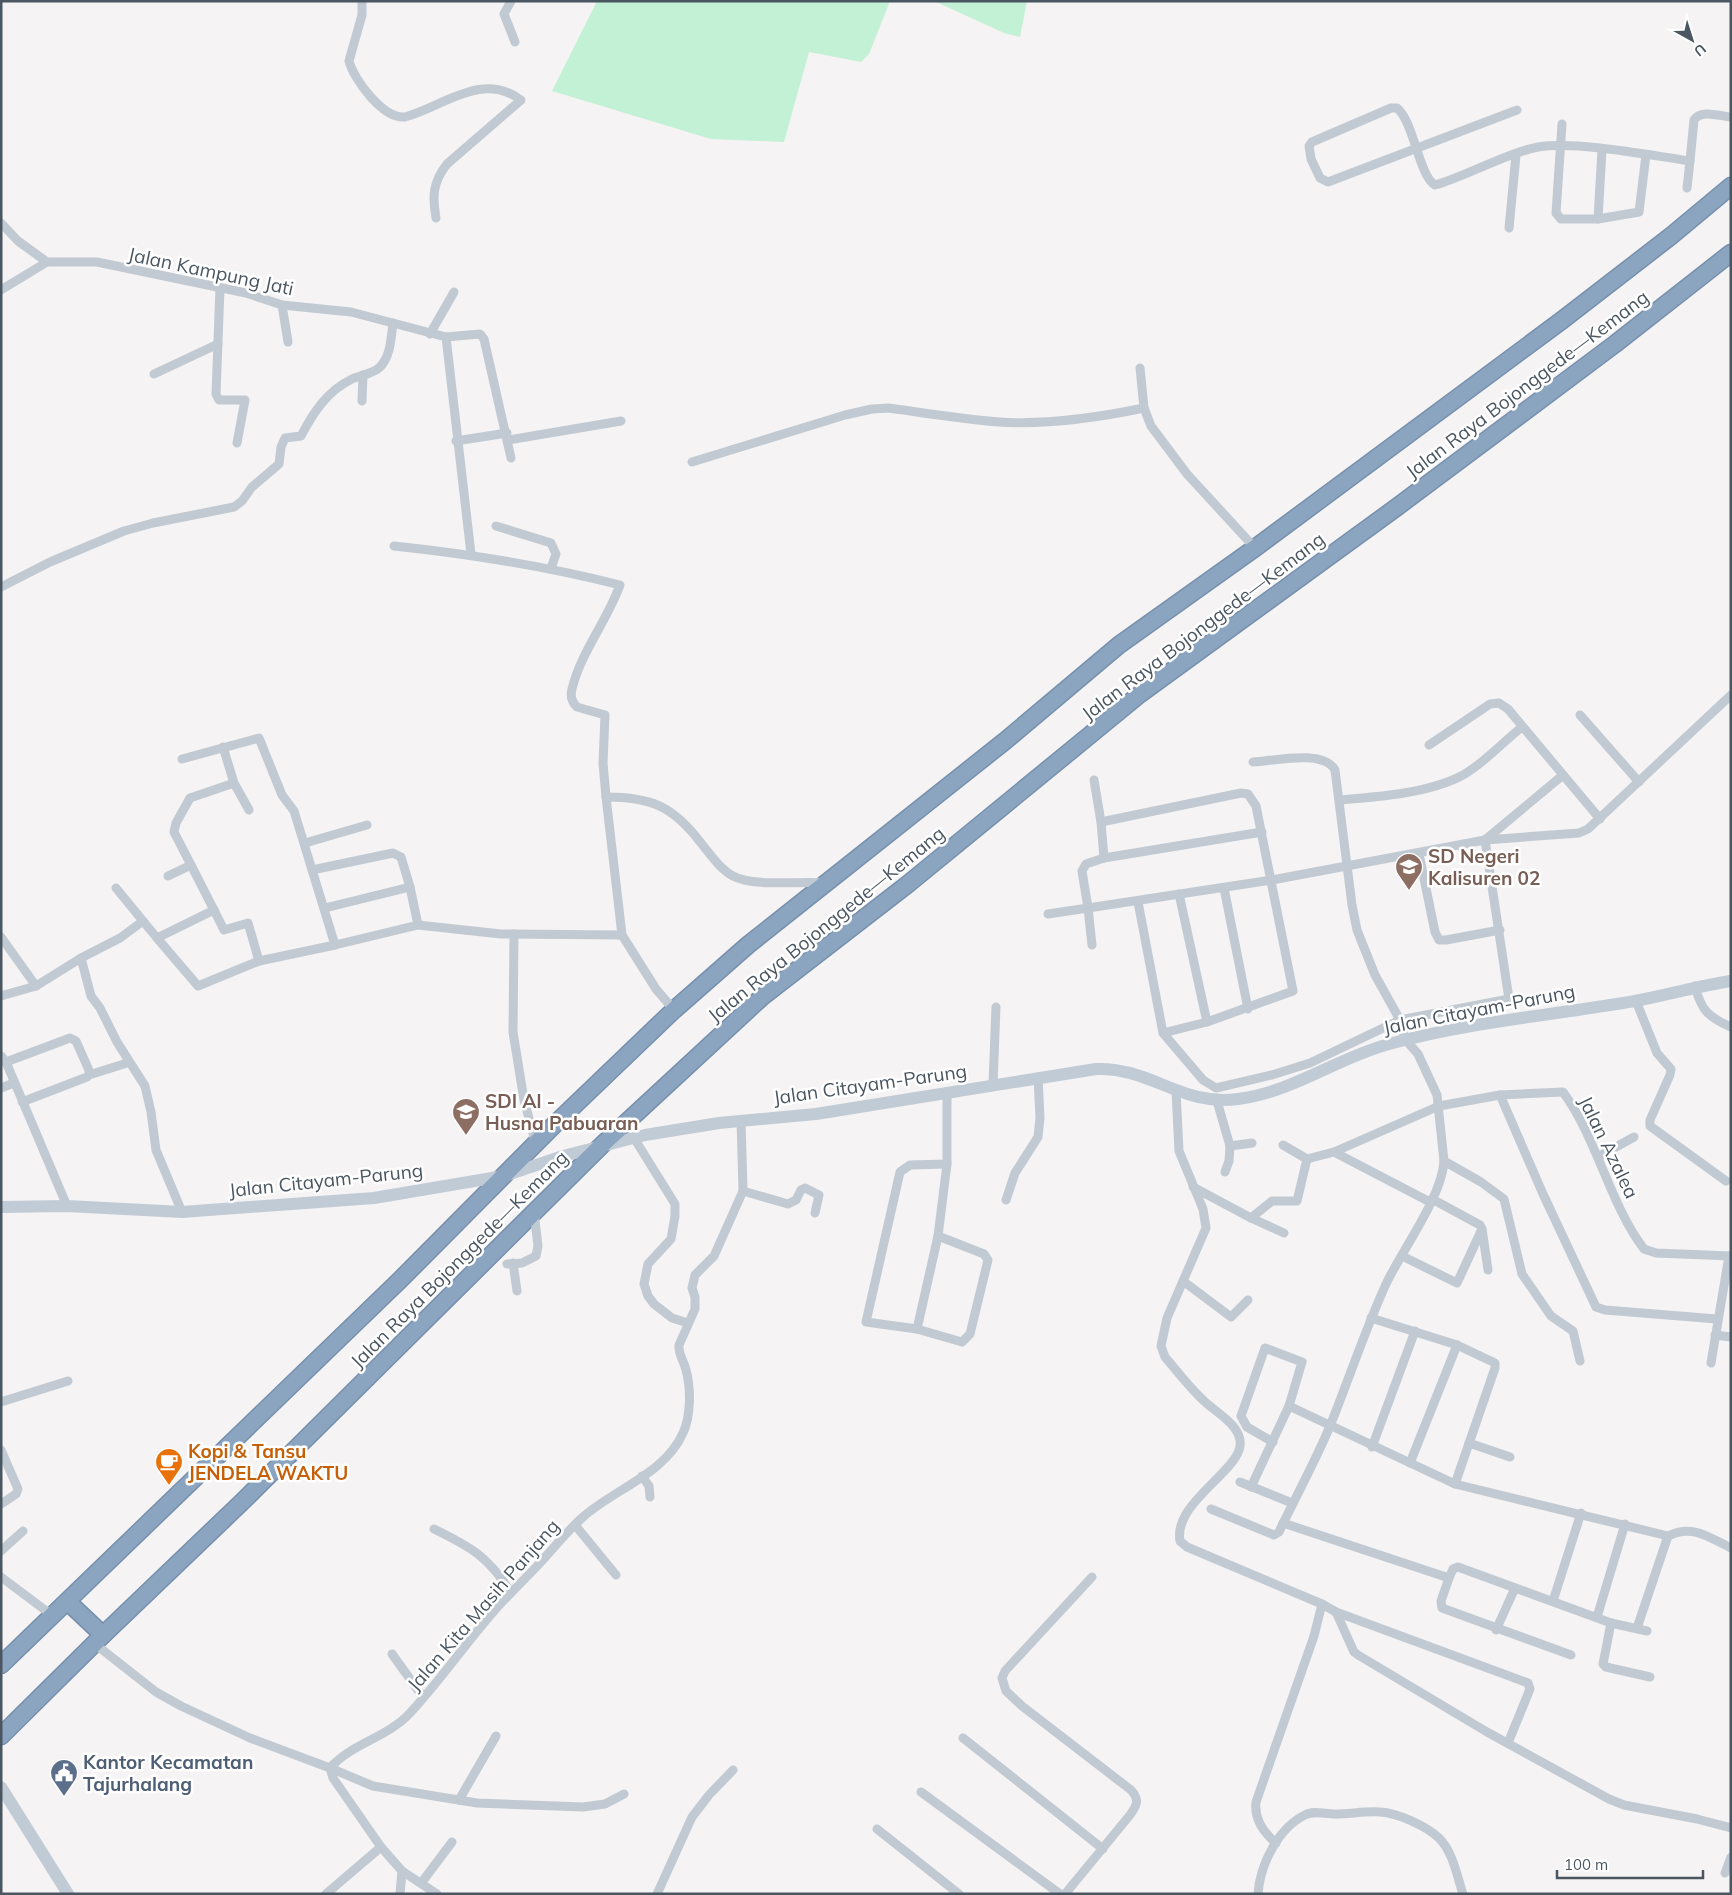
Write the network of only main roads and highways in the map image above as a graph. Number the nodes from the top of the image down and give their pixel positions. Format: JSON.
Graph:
{"nodes":[{"id":1,"x":1731,"y":186,"type":"edge"},
{"id":2,"x":1731,"y":253,"type":"edge"},
{"id":3,"x":1731,"y":981,"type":"edge"},
{"id":4,"x":603,"y":1144,"type":"junction"},
{"id":5,"x":504,"y":1176,"type":"junction"},
{"id":6,"x":1,"y":1207,"type":"edge"},
{"id":7,"x":68,"y":1602,"type":"junction"},
{"id":8,"x":99,"y":1639,"type":"junction"},
{"id":9,"x":1,"y":1665,"type":"edge"},
{"id":10,"x":1,"y":1736,"type":"edge"},
{"id":11,"x":1,"y":1787,"type":"edge"},
{"id":12,"x":68,"y":1894,"type":"edge"}],
"edges":[{"from":1,"to":5,"type":"highway","name":"Jalan Raya Bojonggede—Kemang"},
{"from":2,"to":4,"type":"highway","name":"Jalan Raya Bojonggede—Kemang"},
{"from":3,"to":4,"type":"main road","name":"Jalan Citayam-Parung"},
{"from":4,"to":5,"type":"main road","name":"Jalan Citayam-Parung"},
{"from":4,"to":8,"type":"highway","name":"Jalan Raya Bojonggede—Kemang"},
{"from":5,"to":6,"type":"main road","name":"Jalan Citayam-Parung"},
{"from":5,"to":7,"type":"highway","name":"Jalan Raya Bojonggede—Kemang"},
{"from":7,"to":8,"type":"highway"},
{"from":7,"to":9,"type":"highway","name":"Jalan Raya Bojonggede—Kemang"},
{"from":8,"to":10,"type":"highway","name":"Jalan Raya Bojonggede—Kemang"},
{"from":11,"to":12,"type":"main road"}]}
